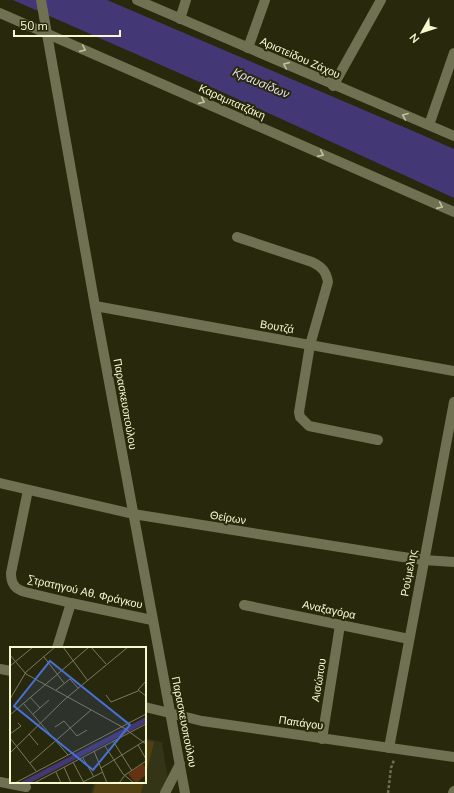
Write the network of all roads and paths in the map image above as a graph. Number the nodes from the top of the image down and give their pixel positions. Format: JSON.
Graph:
{"nodes":[{"id":1,"x":40,"y":0,"type":"edge"},
{"id":2,"x":137,"y":0,"type":"edge"},
{"id":3,"x":186,"y":0,"type":"edge"},
{"id":4,"x":265,"y":0,"type":"edge"},
{"id":5,"x":381,"y":0,"type":"edge"},
{"id":6,"x":0,"y":14,"type":"edge"},
{"id":7,"x":180,"y":19,"type":"junction"},
{"id":8,"x":47,"y":33,"type":"junction"},
{"id":9,"x":248,"y":48,"type":"junction"},
{"id":10,"x":454,"y":53,"type":"edge"},
{"id":11,"x":334,"y":86,"type":"junction"},
{"id":12,"x":429,"y":125,"type":"junction"},
{"id":13,"x":454,"y":136,"type":"edge"},
{"id":14,"x":454,"y":212,"type":"edge"},
{"id":15,"x":238,"y":237,"type":"dead end"},
{"id":16,"x":95,"y":306,"type":"junction"},
{"id":17,"x":310,"y":345,"type":"junction"},
{"id":18,"x":454,"y":371,"type":"edge"},
{"id":19,"x":454,"y":402,"type":"edge"},
{"id":20,"x":378,"y":440,"type":"dead end"},
{"id":21,"x":0,"y":483,"type":"edge"},
{"id":22,"x":28,"y":490,"type":"junction"},
{"id":23,"x":133,"y":514,"type":"junction"},
{"id":24,"x":424,"y":560,"type":"junction"},
{"id":25,"x":454,"y":562,"type":"edge"},
{"id":26,"x":71,"y":603,"type":"junction"},
{"id":27,"x":244,"y":605,"type":"dead end"},
{"id":28,"x":152,"y":620,"type":"junction"},
{"id":29,"x":340,"y":625,"type":"junction"},
{"id":30,"x":409,"y":639,"type":"junction"},
{"id":31,"x":57,"y":647,"type":"edge"},
{"id":32,"x":0,"y":669,"type":"edge"},
{"id":33,"x":10,"y":671,"type":"edge"},
{"id":34,"x":146,"y":707,"type":"edge"},
{"id":35,"x":171,"y":714,"type":"junction"},
{"id":36,"x":322,"y":739,"type":"junction"},
{"id":37,"x":393,"y":749,"type":"junction"},
{"id":38,"x":454,"y":757,"type":"edge"},
{"id":39,"x":180,"y":764,"type":"junction"},
{"id":40,"x":0,"y":782,"type":"edge"},
{"id":41,"x":26,"y":788,"type":"edge"},
{"id":42,"x":165,"y":793,"type":"edge"},
{"id":43,"x":185,"y":793,"type":"edge"},
{"id":44,"x":388,"y":793,"type":"edge"}],
"edges":[{"from":1,"to":8,"type":"street","name":"Παρασκευοπούλου"},
{"from":2,"to":7,"type":"street","name":"Αριστείδου Ζάχου"},
{"from":3,"to":7,"type":"street"},
{"from":4,"to":9,"type":"street"},
{"from":5,"to":11,"type":"street"},
{"from":6,"to":8,"type":"street","name":"Καραμπατζάκη"},
{"from":7,"to":9,"type":"street","name":"Αριστείδου Ζάχου"},
{"from":8,"to":14,"type":"street","name":"Καραμπατζάκη","one_way":true},
{"from":8,"to":16,"type":"street","name":"Παρασκευοπούλου"},
{"from":11,"to":9,"type":"street","name":"Αριστείδου Ζάχου","one_way":true},
{"from":10,"to":12,"type":"street"},
{"from":12,"to":11,"type":"street","name":"Αριστείδου Ζάχου","one_way":true},
{"from":12,"to":13,"type":"street","name":"Αριστείδου Ζάχου"},
{"from":15,"to":17,"type":"street"},
{"from":16,"to":17,"type":"street","name":"Βουτζά"},
{"from":16,"to":23,"type":"street","name":"Παρασκευοπούλου"},
{"from":17,"to":18,"type":"street","name":"Βουτζά"},
{"from":17,"to":20,"type":"street"},
{"from":19,"to":24,"type":"street","name":"Ρούμελης"},
{"from":21,"to":22,"type":"street","name":"Θείρων"},
{"from":22,"to":23,"type":"street","name":"Θείρων"},
{"from":22,"to":26,"type":"street","name":"Στρατηγού Αθ. Φράγκου"},
{"from":23,"to":24,"type":"street","name":"Θείρων"},
{"from":23,"to":28,"type":"street","name":"Παρασκευοπούλου"},
{"from":24,"to":25,"type":"street","name":"Θείρων"},
{"from":24,"to":30,"type":"street","name":"Ρούμελης"},
{"from":26,"to":28,"type":"street","name":"Στρατηγού Αθ. Φράγκου"},
{"from":26,"to":31,"type":"street"},
{"from":27,"to":29,"type":"street","name":"Αναξαγόρα"},
{"from":28,"to":35,"type":"street","name":"Παρασκευοπούλου"},
{"from":29,"to":30,"type":"street","name":"Αναξαγόρα"},
{"from":29,"to":36,"type":"street","name":"Αισώπου"},
{"from":30,"to":37,"type":"street","name":"Ρούμελης"},
{"from":32,"to":33,"type":"street"},
{"from":34,"to":35,"type":"street","name":"Παπάγου"},
{"from":35,"to":36,"type":"street","name":"Παπάγου"},
{"from":35,"to":39,"type":"street","name":"Παρασκευοπούλου"},
{"from":36,"to":37,"type":"street","name":"Παπάγου"},
{"from":37,"to":38,"type":"street","name":"Παπάγου"},
{"from":37,"to":44,"type":"path"},
{"from":39,"to":42,"type":"street"},
{"from":39,"to":43,"type":"street","name":"Παρασκευοπούλου"},
{"from":40,"to":41,"type":"street"}]}
